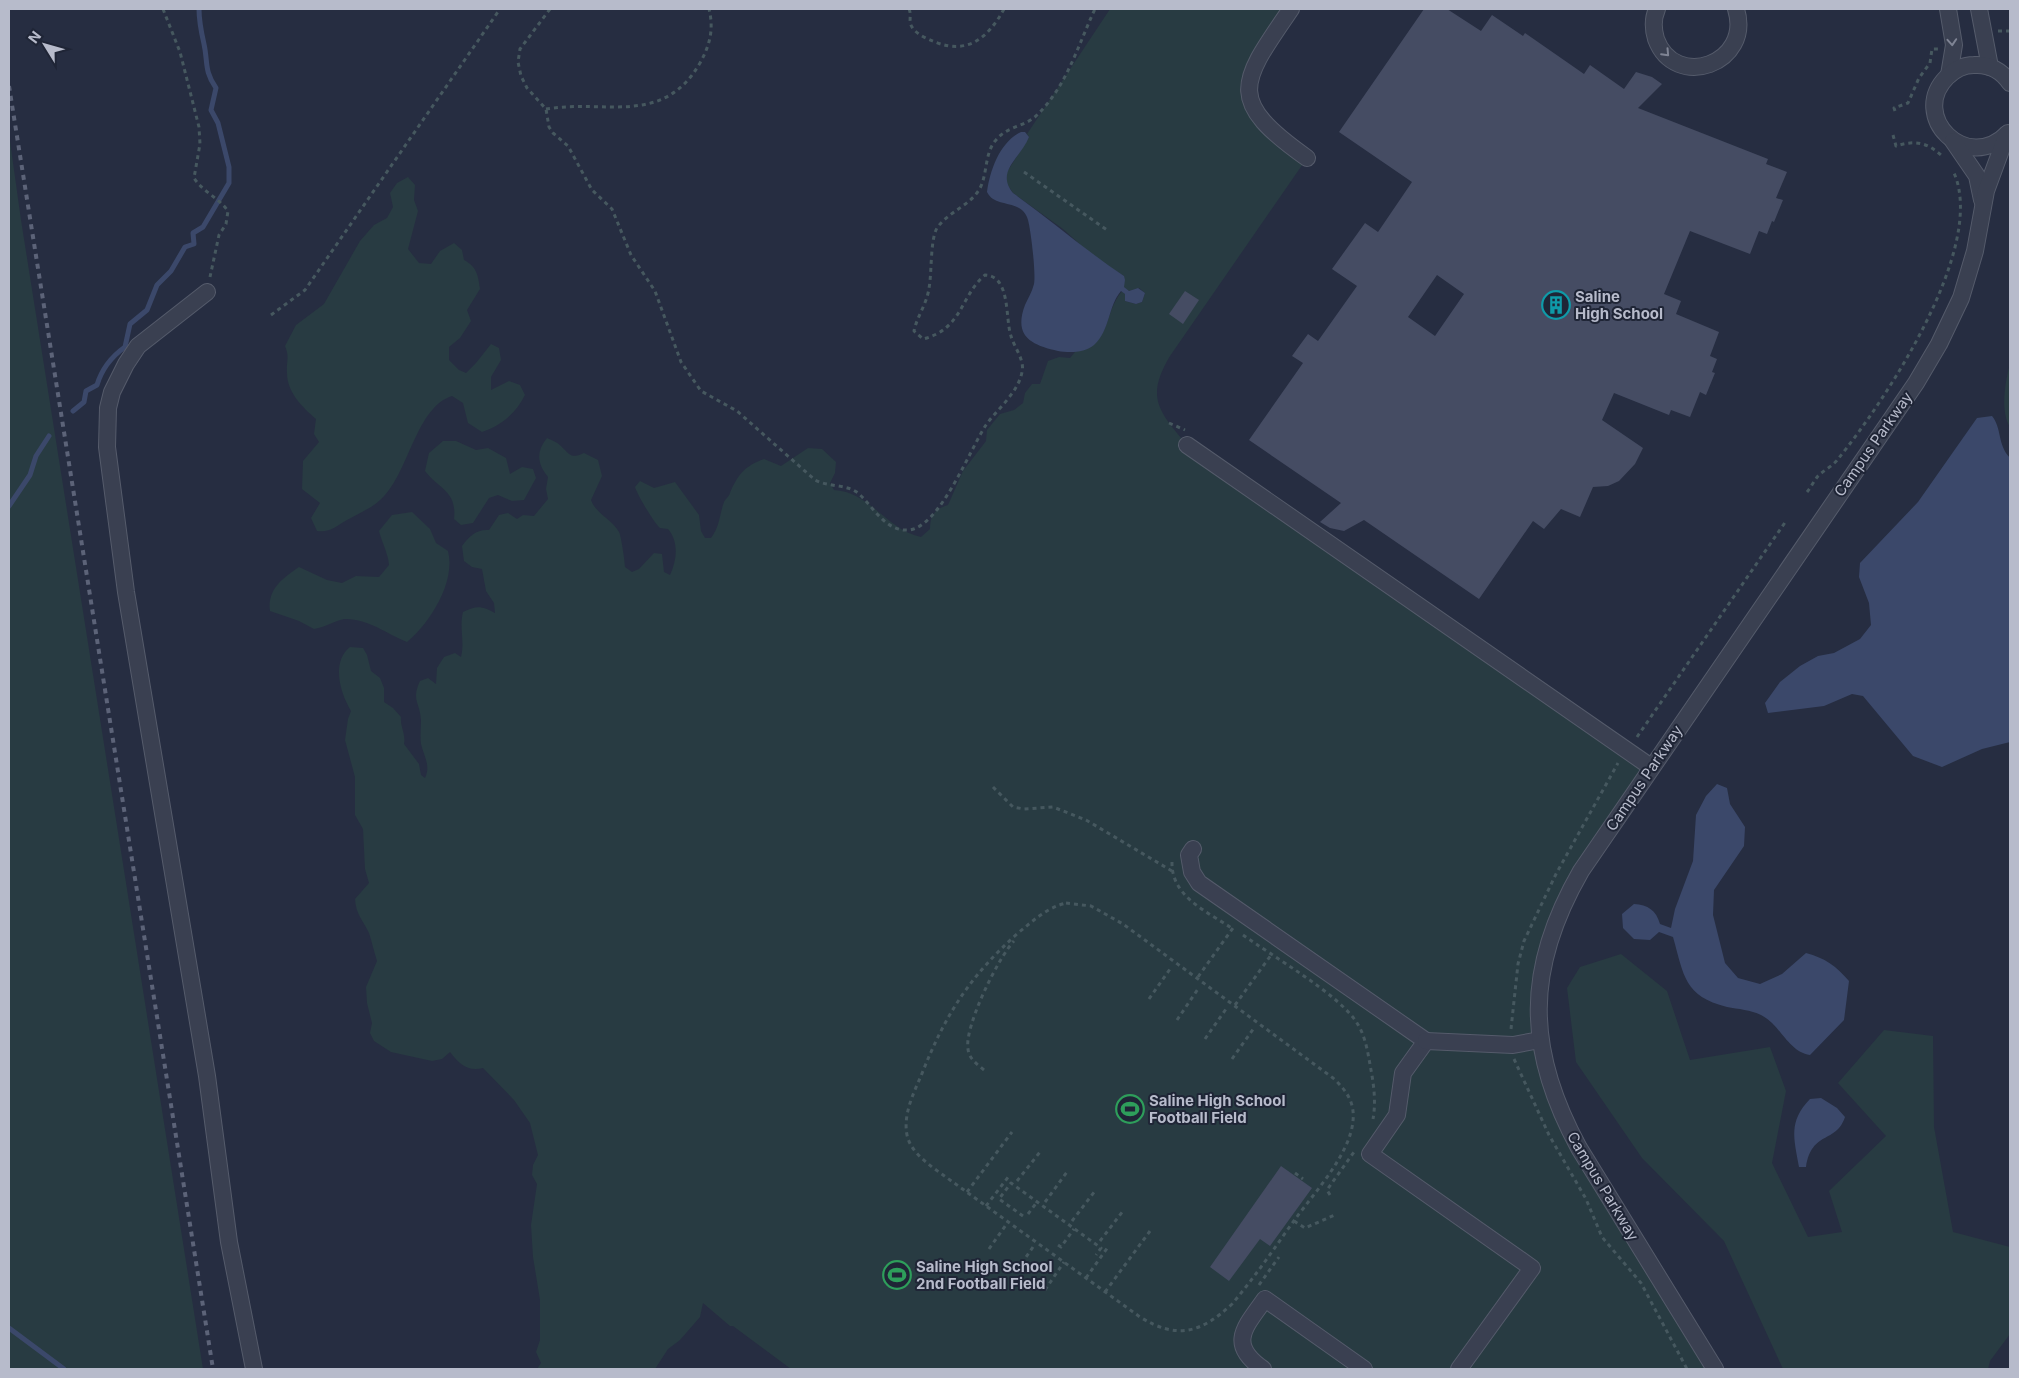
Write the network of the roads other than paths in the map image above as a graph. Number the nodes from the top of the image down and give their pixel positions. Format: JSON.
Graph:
{"nodes":[{"id":1,"x":1291,"y":9,"type":"edge"},
{"id":2,"x":1656,"y":9,"type":"edge"},
{"id":3,"x":1736,"y":9,"type":"edge"},
{"id":4,"x":1948,"y":9,"type":"edge"},
{"id":5,"x":1979,"y":9,"type":"edge"},
{"id":6,"x":1949,"y":75,"type":"junction"},
{"id":7,"x":2002,"y":75,"type":"edge"},
{"id":8,"x":2009,"y":132,"type":"edge"},
{"id":9,"x":1953,"y":141,"type":"junction"},
{"id":10,"x":1306,"y":158,"type":"dead end"},
{"id":11,"x":1982,"y":212,"type":"junction"},
{"id":12,"x":207,"y":292,"type":"road end"},
{"id":13,"x":1188,"y":439,"type":"road end"},
{"id":14,"x":1651,"y":767,"type":"junction"},
{"id":15,"x":1193,"y":849,"type":"dead end"},
{"id":16,"x":1540,"y":1040,"type":"junction"},
{"id":17,"x":1426,"y":1041,"type":"junction"},
{"id":18,"x":254,"y":1369,"type":"edge"},
{"id":19,"x":1263,"y":1369,"type":"edge"},
{"id":20,"x":1364,"y":1369,"type":"edge"},
{"id":21,"x":1459,"y":1369,"type":"edge"},
{"id":22,"x":1715,"y":1369,"type":"edge"}],
"edges":[{"from":1,"to":10,"type":"street"},
{"from":2,"to":3,"type":"street","one_way":true},
{"from":4,"to":6,"type":"street","one_way":true},
{"from":5,"to":7,"type":"street"},
{"from":6,"to":7,"type":"street"},
{"from":6,"to":9,"type":"street","name":"Campus Parkway"},
{"from":8,"to":9,"type":"street"},
{"from":8,"to":11,"type":"street","name":"Campus Parkway"},
{"from":9,"to":11,"type":"street","name":"Campus Parkway"},
{"from":11,"to":14,"type":"street","name":"Campus Parkway"},
{"from":12,"to":18,"type":"street"},
{"from":13,"to":14,"type":"street"},
{"from":14,"to":16,"type":"street","name":"Campus Parkway"},
{"from":15,"to":17,"type":"street"},
{"from":16,"to":17,"type":"street"},
{"from":16,"to":22,"type":"street","name":"Campus Parkway"},
{"from":17,"to":21,"type":"street"},
{"from":19,"to":20,"type":"street"}]}
